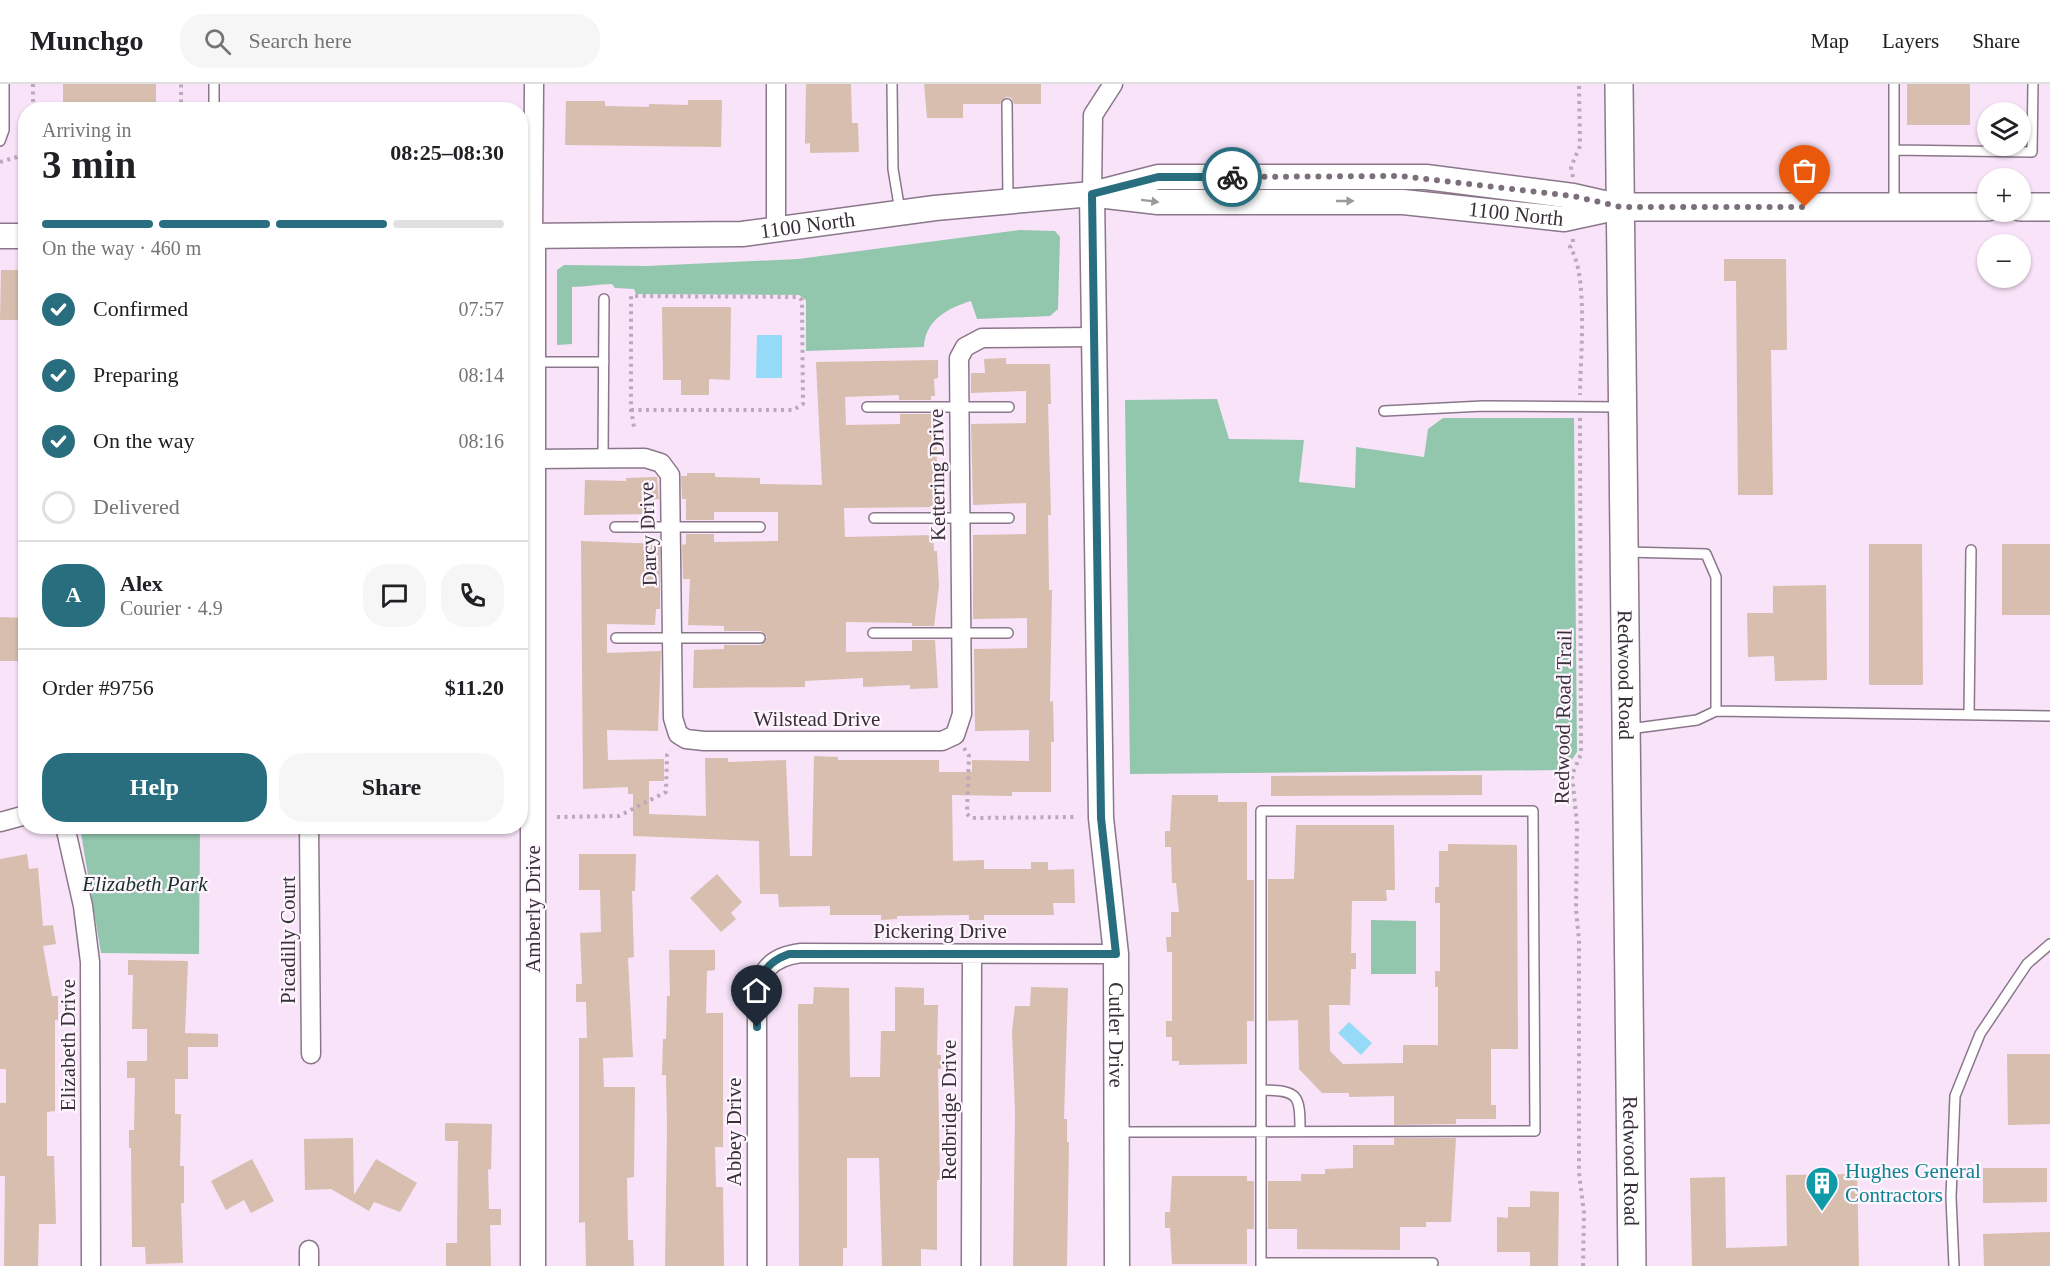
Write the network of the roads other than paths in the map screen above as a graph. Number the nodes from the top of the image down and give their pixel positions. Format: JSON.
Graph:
{"nodes":[{"id":1,"x":4,"y":84,"type":"edge"},
{"id":2,"x":214,"y":84,"type":"edge"},
{"id":3,"x":534,"y":84,"type":"edge"},
{"id":4,"x":776,"y":84,"type":"edge"},
{"id":5,"x":891,"y":84,"type":"edge"},
{"id":6,"x":1113,"y":84,"type":"edge"},
{"id":7,"x":1619,"y":84,"type":"edge"},
{"id":8,"x":1894,"y":84,"type":"edge"},
{"id":9,"x":2033,"y":84,"type":"edge"},
{"id":10,"x":214,"y":102,"type":"edge"},
{"id":11,"x":1006,"y":104,"type":"dead end"},
{"id":12,"x":0,"y":141,"type":"edge"},
{"id":13,"x":1894,"y":150,"type":"junction"},
{"id":14,"x":1092,"y":194,"type":"junction"},
{"id":15,"x":1008,"y":202,"type":"junction"},
{"id":16,"x":1621,"y":207,"type":"junction"},
{"id":17,"x":1894,"y":207,"type":"junction"},
{"id":18,"x":1977,"y":207,"type":"edge"},
{"id":19,"x":2031,"y":207,"type":"edge"},
{"id":20,"x":2050,"y":207,"type":"edge"},
{"id":21,"x":528,"y":214,"type":"edge"},
{"id":22,"x":900,"y":214,"type":"junction"},
{"id":23,"x":776,"y":230,"type":"junction"},
{"id":24,"x":0,"y":236,"type":"edge"},
{"id":25,"x":18,"y":236,"type":"edge"},
{"id":26,"x":528,"y":236,"type":"edge"},
{"id":27,"x":528,"y":257,"type":"edge"},
{"id":28,"x":604,"y":299,"type":"dead end"},
{"id":29,"x":1094,"y":337,"type":"junction"},
{"id":30,"x":533,"y":362,"type":"junction"},
{"id":31,"x":604,"y":362,"type":"junction"},
{"id":32,"x":867,"y":407,"type":"dead end"},
{"id":33,"x":958,"y":407,"type":"junction"},
{"id":34,"x":1009,"y":407,"type":"dead end"},
{"id":35,"x":1623,"y":407,"type":"junction"},
{"id":36,"x":1384,"y":411,"type":"dead end"},
{"id":37,"x":533,"y":459,"type":"junction"},
{"id":38,"x":603,"y":459,"type":"junction"},
{"id":39,"x":874,"y":518,"type":"dead end"},
{"id":40,"x":1010,"y":518,"type":"dead end"},
{"id":41,"x":960,"y":519,"type":"junction"},
{"id":42,"x":615,"y":527,"type":"dead end"},
{"id":43,"x":673,"y":527,"type":"junction"},
{"id":44,"x":760,"y":527,"type":"dead end"},
{"id":45,"x":1971,"y":550,"type":"dead end"},
{"id":46,"x":1624,"y":552,"type":"junction"},
{"id":47,"x":873,"y":633,"type":"dead end"},
{"id":48,"x":961,"y":633,"type":"junction"},
{"id":49,"x":1008,"y":633,"type":"dead end"},
{"id":50,"x":673,"y":637,"type":"junction"},
{"id":51,"x":615,"y":638,"type":"dead end"},
{"id":52,"x":760,"y":638,"type":"dead end"},
{"id":53,"x":1716,"y":711,"type":"junction"},
{"id":54,"x":528,"y":715,"type":"edge"},
{"id":55,"x":1970,"y":715,"type":"junction"},
{"id":56,"x":2050,"y":716,"type":"edge"},
{"id":57,"x":1625,"y":729,"type":"junction"},
{"id":58,"x":678,"y":734,"type":"joint"},
{"id":59,"x":955,"y":735,"type":"joint"},
{"id":60,"x":18,"y":817,"type":"edge"},
{"id":61,"x":0,"y":822,"type":"edge"},
{"id":62,"x":67,"y":834,"type":"edge"},
{"id":63,"x":309,"y":834,"type":"edge"},
{"id":64,"x":528,"y":834,"type":"edge"},
{"id":65,"x":2050,"y":944,"type":"edge"},
{"id":66,"x":972,"y":954,"type":"junction"},
{"id":67,"x":1116,"y":954,"type":"junction"},
{"id":68,"x":767,"y":965,"type":"joint"},
{"id":69,"x":310,"y":1054,"type":"dead end"},
{"id":70,"x":1261,"y":1090,"type":"junction"},
{"id":71,"x":1261,"y":1131,"type":"junction"},
{"id":72,"x":1300,"y":1131,"type":"junction"},
{"id":73,"x":1116,"y":1132,"type":"junction"},
{"id":74,"x":1433,"y":1263,"type":"dead end"},
{"id":75,"x":1350,"y":1264,"type":"edge"},
{"id":76,"x":1261,"y":1265,"type":"edge"},
{"id":77,"x":91,"y":1266,"type":"edge"},
{"id":78,"x":533,"y":1266,"type":"edge"},
{"id":79,"x":757,"y":1266,"type":"edge"},
{"id":80,"x":972,"y":1266,"type":"edge"},
{"id":81,"x":1117,"y":1266,"type":"edge"},
{"id":82,"x":1632,"y":1266,"type":"edge"},
{"id":83,"x":1954,"y":1266,"type":"edge"}],
"edges":[{"from":1,"to":12,"type":"lane"},
{"from":2,"to":10,"type":"lane"},
{"from":3,"to":21,"type":"street","name":"Amberly Drive"},
{"from":4,"to":23,"type":"street"},
{"from":5,"to":22,"type":"lane"},
{"from":6,"to":14,"type":"street"},
{"from":7,"to":16,"type":"main road","name":"Redwood Road"},
{"from":8,"to":13,"type":"lane"},
{"from":9,"to":13,"type":"lane"},
{"from":11,"to":15,"type":"lane"},
{"from":13,"to":17,"type":"lane"},
{"from":14,"to":15,"type":"street","name":"1100 North"},
{"from":14,"to":16,"type":"street","name":"1100 North"},
{"from":14,"to":29,"type":"street","name":"Cutler Drive"},
{"from":15,"to":22,"type":"street","name":"1100 North"},
{"from":16,"to":17,"type":"main road"},
{"from":16,"to":35,"type":"main road","name":"Redwood Road"},
{"from":17,"to":18,"type":"main road"},
{"from":19,"to":20,"type":"main road"},
{"from":22,"to":23,"type":"street","name":"1100 North"},
{"from":23,"to":26,"type":"street","name":"1100 North"},
{"from":24,"to":25,"type":"street"},
{"from":27,"to":30,"type":"street","name":"Amberly Drive"},
{"from":28,"to":31,"type":"lane"},
{"from":29,"to":33,"type":"street","name":"Kettering Drive"},
{"from":29,"to":67,"type":"street","name":"Cutler Drive"},
{"from":30,"to":31,"type":"lane"},
{"from":30,"to":37,"type":"street","name":"Amberly Drive"},
{"from":31,"to":38,"type":"lane"},
{"from":32,"to":33,"type":"lane"},
{"from":33,"to":34,"type":"lane"},
{"from":33,"to":41,"type":"street","name":"Kettering Drive"},
{"from":35,"to":36,"type":"lane"},
{"from":35,"to":46,"type":"main road","name":"Redwood Road"},
{"from":37,"to":38,"type":"street","name":"Darcy Drive"},
{"from":37,"to":54,"type":"street","name":"Amberly Drive"},
{"from":38,"to":43,"type":"street","name":"Darcy Drive"},
{"from":39,"to":41,"type":"lane"},
{"from":40,"to":41,"type":"lane"},
{"from":41,"to":48,"type":"street","name":"Kettering Drive"},
{"from":42,"to":43,"type":"lane"},
{"from":43,"to":44,"type":"lane"},
{"from":43,"to":50,"type":"street","name":"Darcy Drive"},
{"from":45,"to":55,"type":"lane"},
{"from":46,"to":53,"type":"lane"},
{"from":46,"to":57,"type":"main road","name":"Redwood Road"},
{"from":47,"to":48,"type":"lane"},
{"from":48,"to":49,"type":"lane"},
{"from":48,"to":59,"type":"street","name":"Kettering Drive"},
{"from":50,"to":51,"type":"lane"},
{"from":50,"to":52,"type":"lane"},
{"from":50,"to":58,"type":"street","name":"Darcy Drive"},
{"from":53,"to":55,"type":"lane"},
{"from":53,"to":57,"type":"lane"},
{"from":55,"to":56,"type":"lane"},
{"from":57,"to":82,"type":"main road","name":"Redwood Road"},
{"from":58,"to":59,"type":"street","name":"Wilstead Drive"},
{"from":60,"to":61,"type":"street"},
{"from":62,"to":77,"type":"street","name":"Elizabeth Drive"},
{"from":63,"to":69,"type":"street","name":"Picadilly Court"},
{"from":64,"to":78,"type":"street","name":"Amberly Drive"},
{"from":65,"to":83,"type":"lane"},
{"from":66,"to":67,"type":"street","name":"Pickering Drive"},
{"from":66,"to":68,"type":"street","name":"Pickering Drive"},
{"from":66,"to":80,"type":"street","name":"Redbridge Drive"},
{"from":67,"to":73,"type":"street","name":"Cutler Drive"},
{"from":68,"to":79,"type":"street","name":"Abbey Drive"},
{"from":70,"to":71,"type":"lane"},
{"from":70,"to":72,"type":"lane"},
{"from":70,"to":72,"type":"lane"},
{"from":71,"to":72,"type":"lane"},
{"from":71,"to":73,"type":"lane"},
{"from":71,"to":76,"type":"lane"},
{"from":73,"to":81,"type":"street","name":"Cutler Drive"},
{"from":74,"to":75,"type":"lane"},
{"from":75,"to":76,"type":"lane"}]}
